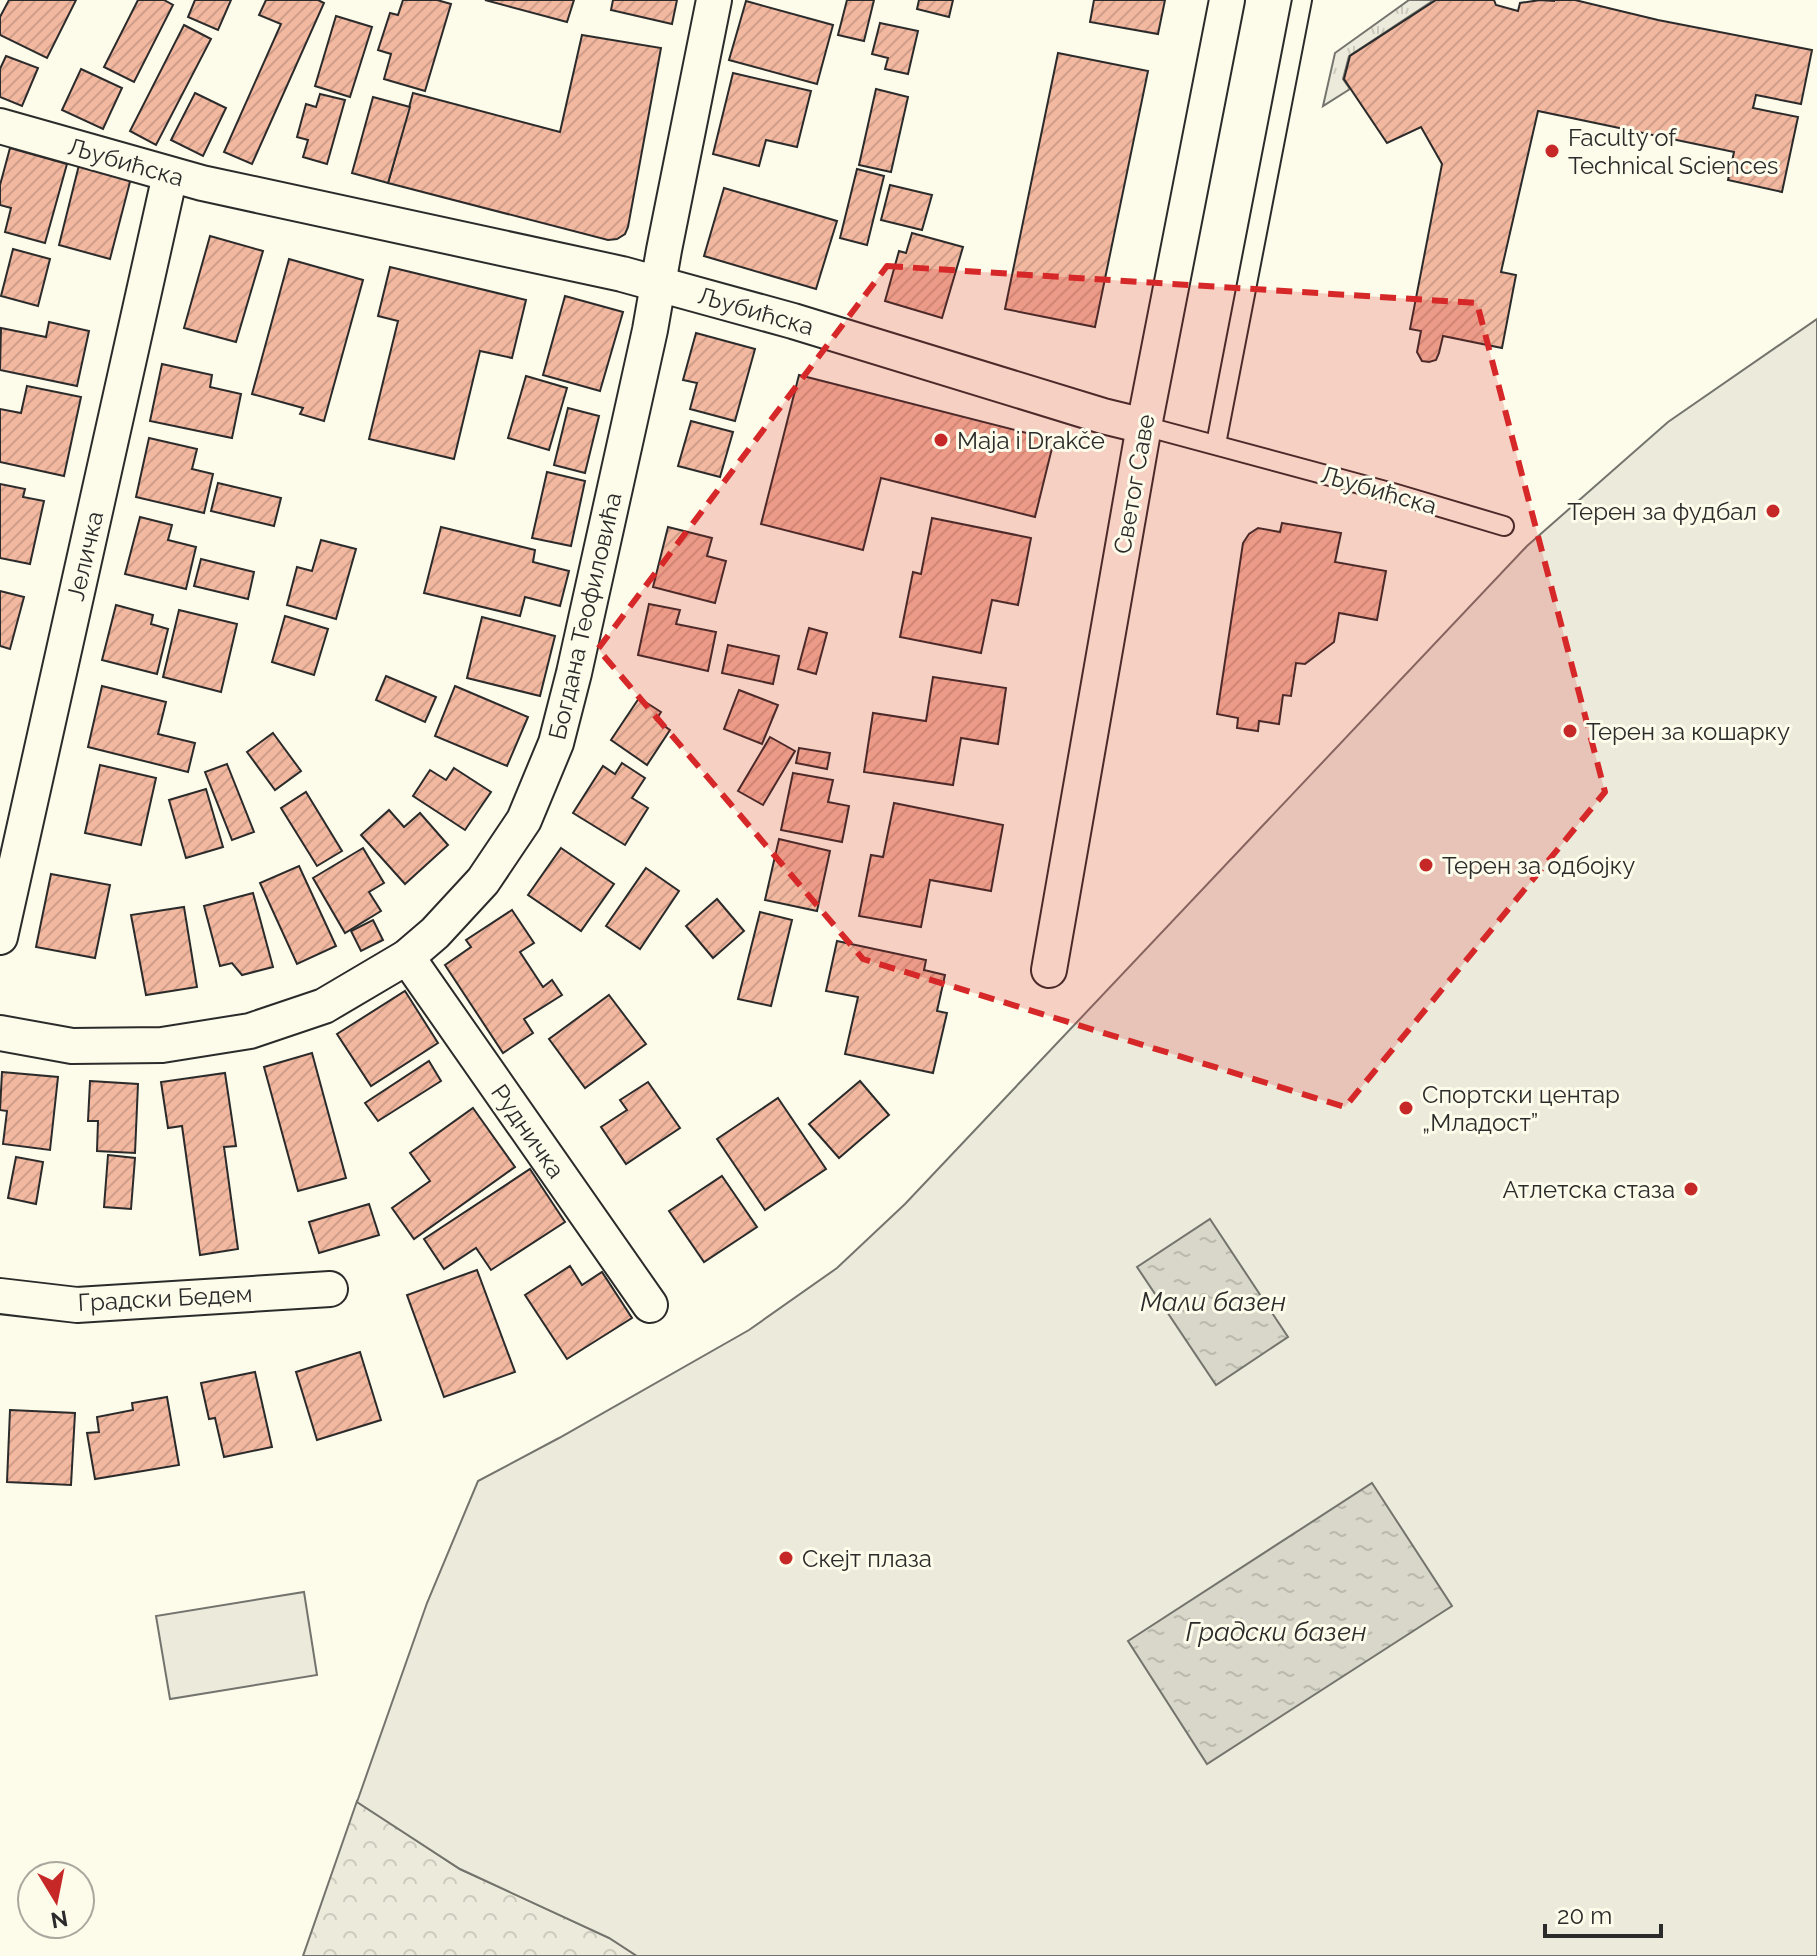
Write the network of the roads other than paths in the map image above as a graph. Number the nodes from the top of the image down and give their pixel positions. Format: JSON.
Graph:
{"nodes":[{"id":1,"x":714,"y":0,"type":"edge"},
{"id":2,"x":1227,"y":0,"type":"edge"},
{"id":3,"x":1302,"y":0,"type":"edge"},
{"id":4,"x":0,"y":126,"type":"edge"},
{"id":5,"x":170,"y":175,"type":"junction"},
{"id":6,"x":659,"y":285,"type":"junction"},
{"id":7,"x":1144,"y":426,"type":"junction"},
{"id":8,"x":1216,"y":444,"type":"junction"},
{"id":9,"x":1504,"y":526,"type":"dead end"},
{"id":10,"x":0,"y":937,"type":"edge"},
{"id":11,"x":407,"y":957,"type":"junction"},
{"id":12,"x":1049,"y":970,"type":"dead end"},
{"id":13,"x":0,"y":1033,"type":"edge"},
{"id":14,"x":330,"y":1289,"type":"dead end"},
{"id":15,"x":0,"y":1296,"type":"edge"},
{"id":16,"x":650,"y":1305,"type":"dead end"}],
"edges":[{"from":1,"to":6,"type":"street","name":"Богдана Теофиловића"},
{"from":2,"to":7,"type":"street","name":"Светог Саве"},
{"from":3,"to":8,"type":"lane"},
{"from":4,"to":5,"type":"street","name":"Љубићска"},
{"from":5,"to":6,"type":"street","name":"Љубићска"},
{"from":5,"to":10,"type":"street","name":"Јеличка"},
{"from":6,"to":7,"type":"street","name":"Љубићска"},
{"from":6,"to":11,"type":"street","name":"Богдана Теофиловића"},
{"from":7,"to":8,"type":"lane","name":"Љубићска"},
{"from":7,"to":12,"type":"street","name":"Светог Саве"},
{"from":8,"to":9,"type":"lane","name":"Љубићска"},
{"from":11,"to":13,"type":"street","name":"Богдана Теофиловића"},
{"from":11,"to":16,"type":"street","name":"Рудничка"},
{"from":14,"to":15,"type":"street","name":"Градски Бедем"}]}
